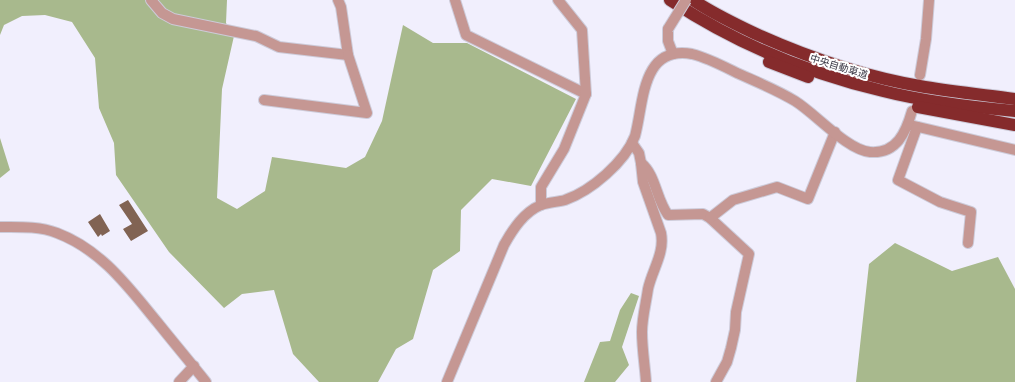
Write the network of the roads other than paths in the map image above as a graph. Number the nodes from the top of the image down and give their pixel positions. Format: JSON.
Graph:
{"nodes":[{"id":1,"x":151,"y":0,"type":"edge"},
{"id":2,"x":338,"y":0,"type":"edge"},
{"id":3,"x":455,"y":0,"type":"edge"},
{"id":4,"x":558,"y":0,"type":"edge"},
{"id":5,"x":670,"y":0,"type":"edge"},
{"id":6,"x":686,"y":0,"type":"edge"},
{"id":7,"x":693,"y":0,"type":"edge"},
{"id":8,"x":929,"y":0,"type":"edge"},
{"id":9,"x":739,"y":40,"type":"junction"},
{"id":10,"x":674,"y":54,"type":"junction"},
{"id":11,"x":348,"y":55,"type":"junction"},
{"id":12,"x":920,"y":76,"type":"dead end"},
{"id":13,"x":586,"y":94,"type":"junction"},
{"id":14,"x":1015,"y":99,"type":"edge"},
{"id":15,"x":264,"y":100,"type":"dead end"},
{"id":16,"x":912,"y":111,"type":"dead end"},
{"id":17,"x":1015,"y":111,"type":"edge"},
{"id":18,"x":913,"y":125,"type":"junction"},
{"id":19,"x":1015,"y":126,"type":"edge"},
{"id":20,"x":835,"y":132,"type":"junction"},
{"id":21,"x":632,"y":143,"type":"junction"},
{"id":22,"x":1015,"y":150,"type":"edge"},
{"id":23,"x":642,"y":163,"type":"junction"},
{"id":24,"x":541,"y":205,"type":"junction"},
{"id":25,"x":710,"y":218,"type":"junction"},
{"id":26,"x":0,"y":227,"type":"edge"},
{"id":27,"x":968,"y":243,"type":"dead end"},
{"id":28,"x":194,"y":366,"type":"junction"},
{"id":29,"x":179,"y":382,"type":"edge"},
{"id":30,"x":206,"y":382,"type":"edge"},
{"id":31,"x":447,"y":382,"type":"edge"},
{"id":32,"x":646,"y":382,"type":"edge"},
{"id":33,"x":716,"y":382,"type":"edge"}],
"edges":[{"from":1,"to":11,"type":"street"},
{"from":2,"to":11,"type":"street"},
{"from":3,"to":13,"type":"street"},
{"from":4,"to":13,"type":"street"},
{"from":5,"to":9,"type":"highway","name":"中央自動車道"},
{"from":6,"to":10,"type":"street","bridge":true},
{"from":7,"to":14,"type":"highway","name":"中央自動車道"},
{"from":8,"to":12,"type":"street"},
{"from":9,"to":17,"type":"highway","name":"中央自動車道"},
{"from":9,"to":19,"type":"highway"},
{"from":10,"to":20,"type":"street"},
{"from":10,"to":21,"type":"street"},
{"from":11,"to":15,"type":"street"},
{"from":13,"to":24,"type":"street"},
{"from":16,"to":18,"type":"street"},
{"from":18,"to":20,"type":"street"},
{"from":18,"to":22,"type":"street"},
{"from":18,"to":27,"type":"street"},
{"from":20,"to":25,"type":"street"},
{"from":21,"to":23,"type":"street"},
{"from":21,"to":24,"type":"street"},
{"from":23,"to":25,"type":"street"},
{"from":23,"to":32,"type":"street"},
{"from":24,"to":31,"type":"street"},
{"from":25,"to":33,"type":"street"},
{"from":26,"to":28,"type":"street"},
{"from":28,"to":29,"type":"street"},
{"from":28,"to":30,"type":"street"}]}
